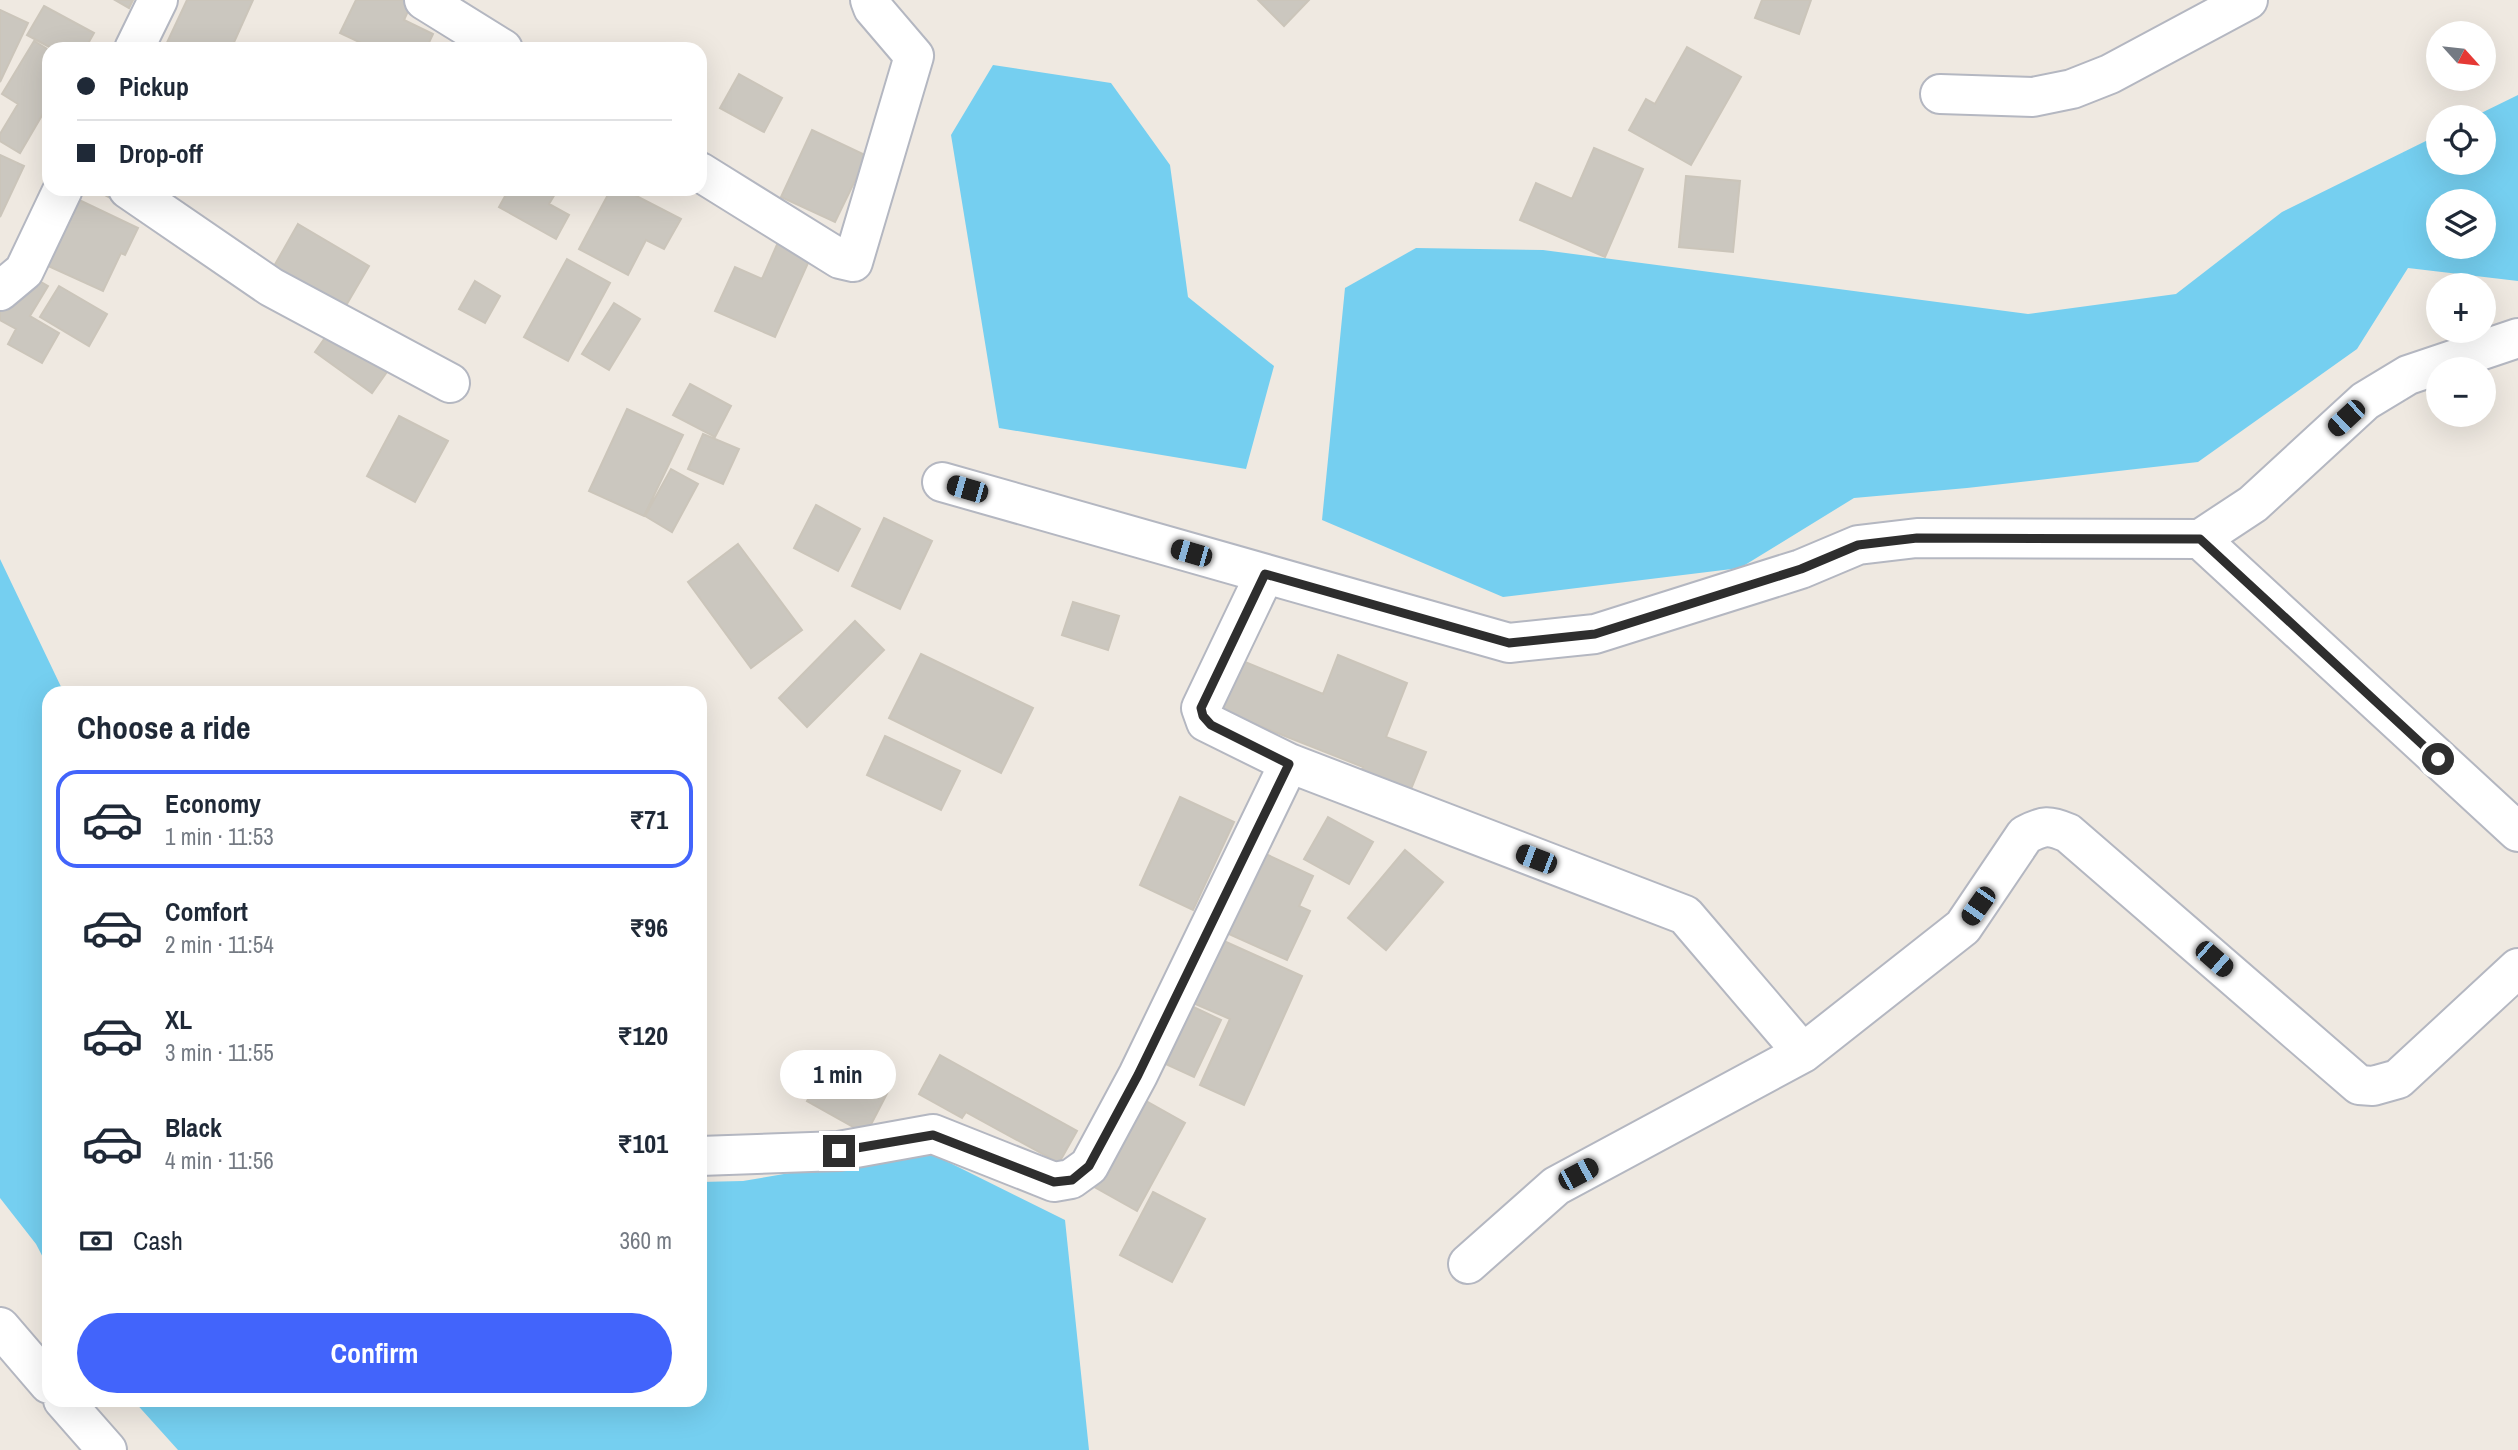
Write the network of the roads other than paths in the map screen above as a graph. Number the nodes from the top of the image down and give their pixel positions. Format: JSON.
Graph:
{"nodes":[{"id":1,"x":158,"y":0,"type":"edge"},
{"id":2,"x":424,"y":0,"type":"edge"},
{"id":3,"x":870,"y":0,"type":"edge"},
{"id":4,"x":2248,"y":0,"type":"edge"},
{"id":5,"x":137,"y":42,"type":"edge"},
{"id":6,"x":492,"y":42,"type":"edge"},
{"id":7,"x":1940,"y":94,"type":"dead end"},
{"id":8,"x":707,"y":176,"type":"edge"},
{"id":9,"x":61,"y":196,"type":"edge"},
{"id":10,"x":138,"y":196,"type":"edge"},
{"id":11,"x":0,"y":291,"type":"edge"},
{"id":12,"x":2518,"y":338,"type":"edge"},
{"id":13,"x":450,"y":383,"type":"dead end"},
{"id":14,"x":942,"y":482,"type":"dead end"},
{"id":15,"x":2200,"y":539,"type":"junction"},
{"id":16,"x":1265,"y":574,"type":"junction"},
{"id":17,"x":1289,"y":764,"type":"junction"},
{"id":18,"x":2518,"y":832,"type":"edge"},
{"id":19,"x":2518,"y":968,"type":"edge"},
{"id":20,"x":1803,"y":1053,"type":"junction"},
{"id":21,"x":707,"y":1156,"type":"edge"},
{"id":22,"x":1468,"y":1264,"type":"dead end"},
{"id":23,"x":0,"y":1327,"type":"edge"},
{"id":24,"x":42,"y":1376,"type":"edge"},
{"id":25,"x":69,"y":1407,"type":"edge"},
{"id":26,"x":107,"y":1450,"type":"edge"}],
"edges":[{"from":1,"to":5,"type":"street"},
{"from":2,"to":6,"type":"street"},
{"from":3,"to":8,"type":"street"},
{"from":4,"to":7,"type":"street"},
{"from":9,"to":11,"type":"street"},
{"from":10,"to":13,"type":"street"},
{"from":12,"to":15,"type":"street"},
{"from":14,"to":16,"type":"street"},
{"from":15,"to":16,"type":"street"},
{"from":15,"to":18,"type":"street"},
{"from":16,"to":17,"type":"street"},
{"from":17,"to":20,"type":"street"},
{"from":17,"to":21,"type":"street"},
{"from":19,"to":20,"type":"street"},
{"from":20,"to":22,"type":"street"},
{"from":23,"to":24,"type":"street"},
{"from":25,"to":26,"type":"street"}]}
